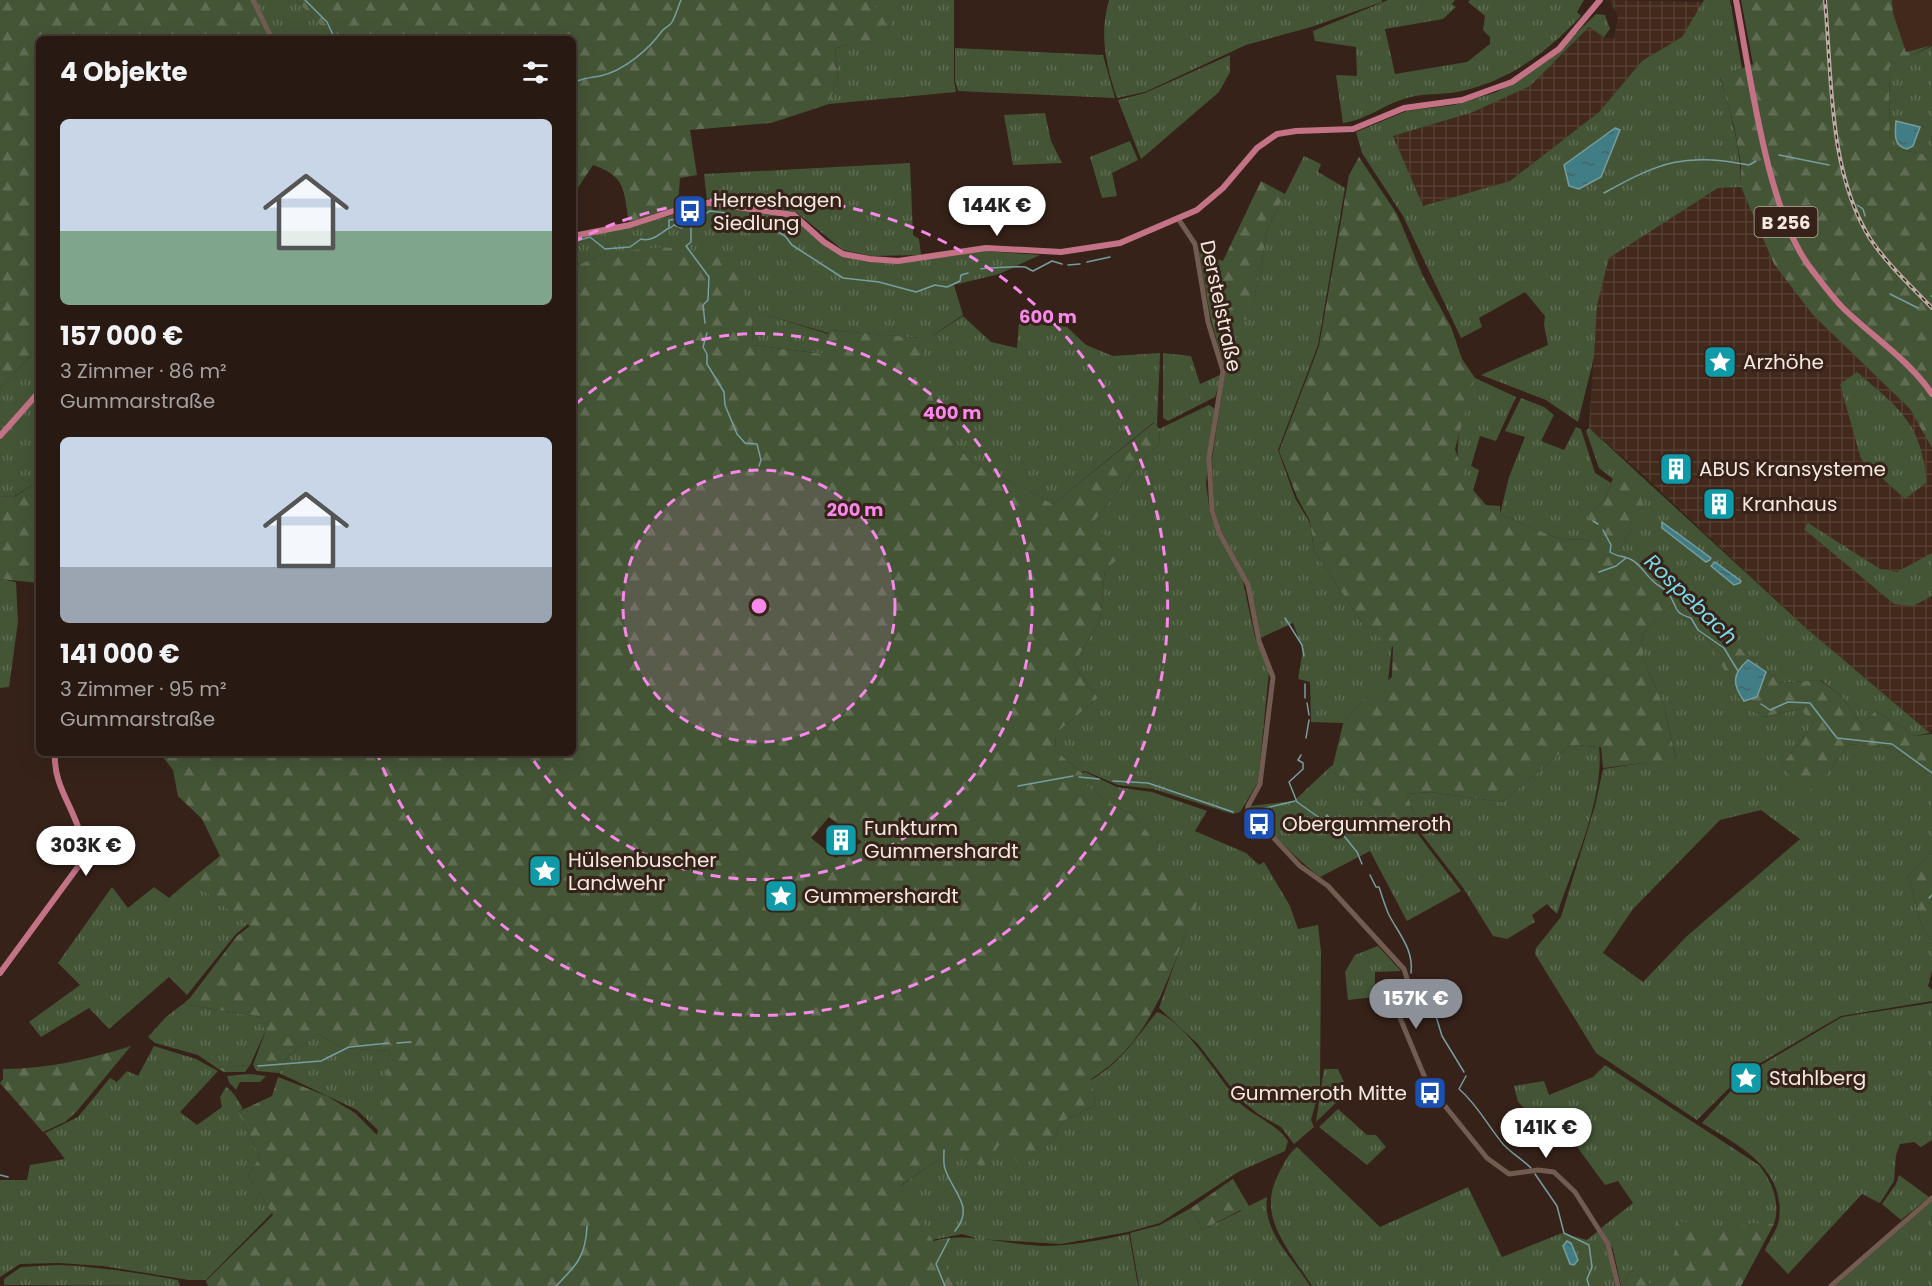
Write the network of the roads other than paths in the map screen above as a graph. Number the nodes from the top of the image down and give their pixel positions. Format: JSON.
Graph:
{"nodes":[{"id":1,"x":253,"y":0,"type":"edge"},
{"id":2,"x":1600,"y":0,"type":"edge"},
{"id":3,"x":1736,"y":0,"type":"edge"},
{"id":4,"x":271,"y":36,"type":"edge"},
{"id":5,"x":1179,"y":220,"type":"junction"},
{"id":6,"x":576,"y":235,"type":"edge"},
{"id":7,"x":1932,"y":394,"type":"edge"},
{"id":8,"x":36,"y":395,"type":"edge"},
{"id":9,"x":0,"y":436,"type":"edge"},
{"id":10,"x":55,"y":756,"type":"edge"},
{"id":11,"x":0,"y":973,"type":"edge"},
{"id":12,"x":1932,"y":1198,"type":"edge"},
{"id":13,"x":1618,"y":1286,"type":"edge"},
{"id":14,"x":1831,"y":1286,"type":"edge"}],
"edges":[{"from":1,"to":4,"type":"street"},
{"from":2,"to":5,"type":"main road"},
{"from":3,"to":7,"type":"main road","number":"B 256"},
{"from":5,"to":6,"type":"main road"},
{"from":5,"to":13,"type":"street","name":"Derstelstraße"},
{"from":8,"to":9,"type":"main road"},
{"from":10,"to":11,"type":"main road"},
{"from":12,"to":14,"type":"street"}]}
